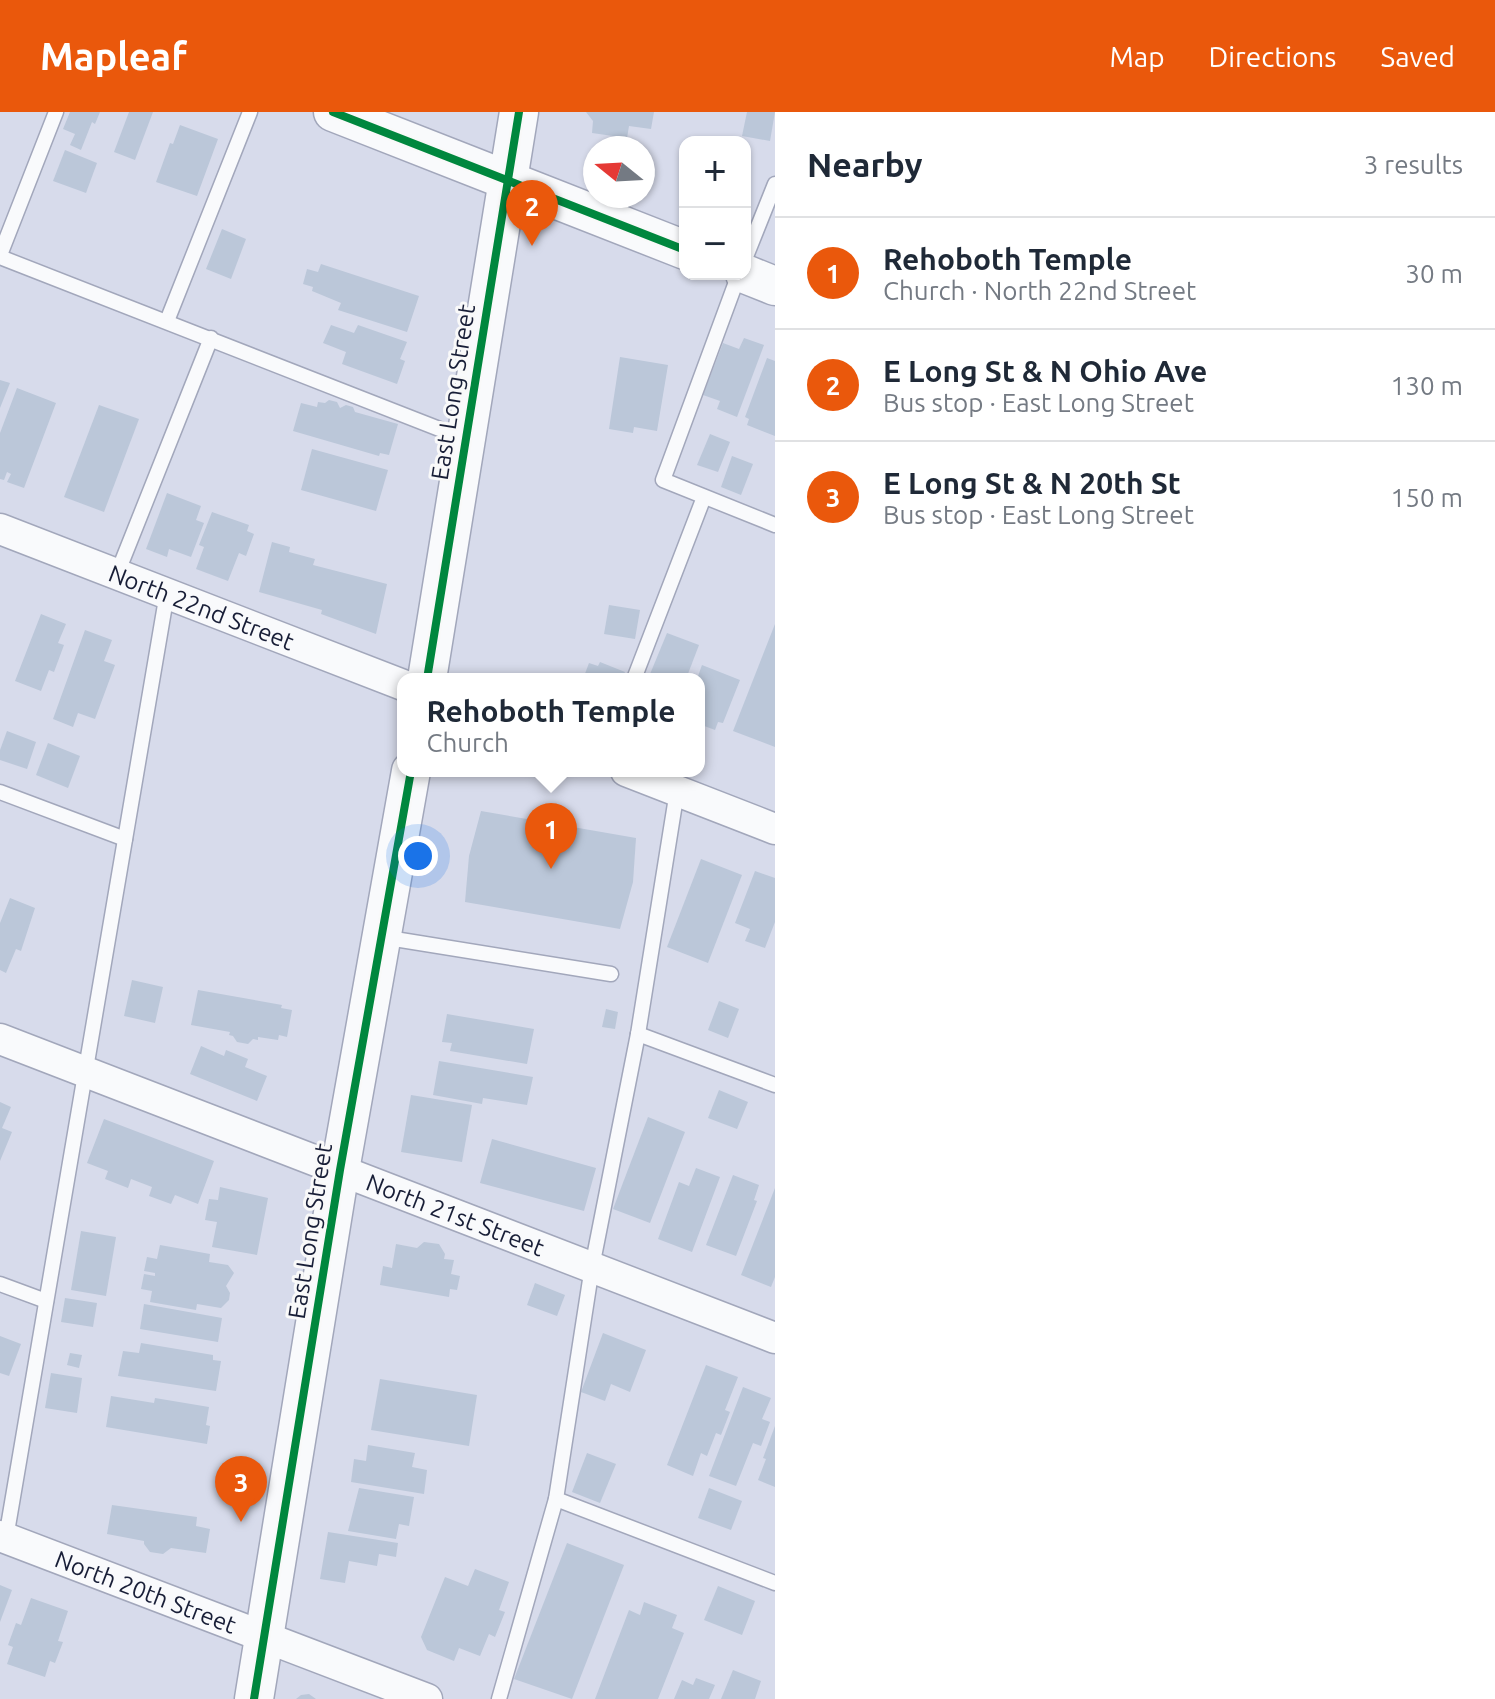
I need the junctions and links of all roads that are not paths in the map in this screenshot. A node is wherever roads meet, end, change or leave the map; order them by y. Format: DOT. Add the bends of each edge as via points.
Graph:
graph roads {
  1 [pos="56,112"];
  2 [pos="250,112"];
  3 [pos="333,112"];
  4 [pos="519,112"];
  5 [pos="507,180"];
  6 [pos="775,184"];
  7 [pos="751,244"];
  8 [pos="679,248"];
  9 [pos="0,256"];
  10 [pos="751,276"];
  11 [pos="737,280"];
  12 [pos="775,286"];
  13 [pos="167,321"];
  14 [pos="211,338"];
  15 [pos="466,440"];
  16 [pos="704,497"];
  17 [pos="775,525"];
  18 [pos="0,529"];
  19 [pos="117,574"];
  20 [pos="167,593"];
  21 [pos="428,673"];
  22 [pos="636,673"];
  23 [pos="397,683"];
  24 [pos="410,777"];
  25 [pos="641,777"];
  26 [pos="677,791"];
  27 [pos="0,792"];
  28 [pos="775,829"];
  29 [pos="125,839"];
  30 [pos="382,937"];
  31 [pos="611,974"];
  32 [pos="638,1034"];
  33 [pos="0,1039"];
  34 [pos="85,1072"];
  35 [pos="775,1085"];
  36 [pos="340,1170"];
  37 [pos="592,1267"];
  38 [pos="0,1284"];
  39 [pos="46,1301"];
  40 [pos="775,1338"];
  41 [pos="556,1499"];
  42 [pos="3,1537"];
  43 [pos="775,1583"];
  44 [pos="265,1637"];
  45 [pos="254,1699"];
  46 [pos="427,1699"];
  47 [pos="499,1699"];
  1 -- 9 [label="lane"];
  2 -- 13 [label="lane"];
  3 -- 5 [label="street"];
  4 -- 5 [label="street, East Long Street"];
  5 -- 8 [label="street"];
  5 -- 15 [label="street, East Long Street"];
  6 -- 7 [label="lane"];
  9 -- 13 [label="lane"];
  10 -- 12 [label="street"];
  11 -- 16 [label="lane" via="663,480"];
  13 -- 14 [label="lane"];
  14 -- 15 [label="lane"];
  14 -- 19 [label="lane"];
  15 -- 21 [label="street, East Long Street"];
  16 -- 17 [label="lane"];
  16 -- 22 [label="lane"];
  18 -- 19 [label="street, North 22nd Street"];
  19 -- 20 [label="street, North 22nd Street"];
  20 -- 23 [label="street, North 22nd Street"];
  20 -- 29 [label="lane"];
  24 -- 30 [label="street, East Long Street"];
  25 -- 26 [label="street"];
  26 -- 28 [label="street"];
  26 -- 32 [label="lane"];
  27 -- 29 [label="lane"];
  29 -- 34 [label="lane"];
  30 -- 31 [label="lane"];
  30 -- 36 [label="street, East Long Street"];
  32 -- 35 [label="lane"];
  32 -- 37 [label="lane"];
  33 -- 34 [label="street, North 21st Street"];
  34 -- 36 [label="street, North 21st Street"];
  34 -- 39 [label="lane"];
  36 -- 37 [label="street, North 21st Street"];
  36 -- 44 [label="street, East Long Street"];
  37 -- 40 [label="street, North 21st Street"];
  37 -- 41 [label="lane"];
  38 -- 39 [label="lane"];
  39 -- 42 [label="lane"];
  41 -- 43 [label="lane"];
  41 -- 47 [label="lane"];
  42 -- 44 [label="street, North 20th Street"];
  44 -- 45 [label="street, East Long Street"];
  44 -- 46 [label="street, North 20th Street"];
}
